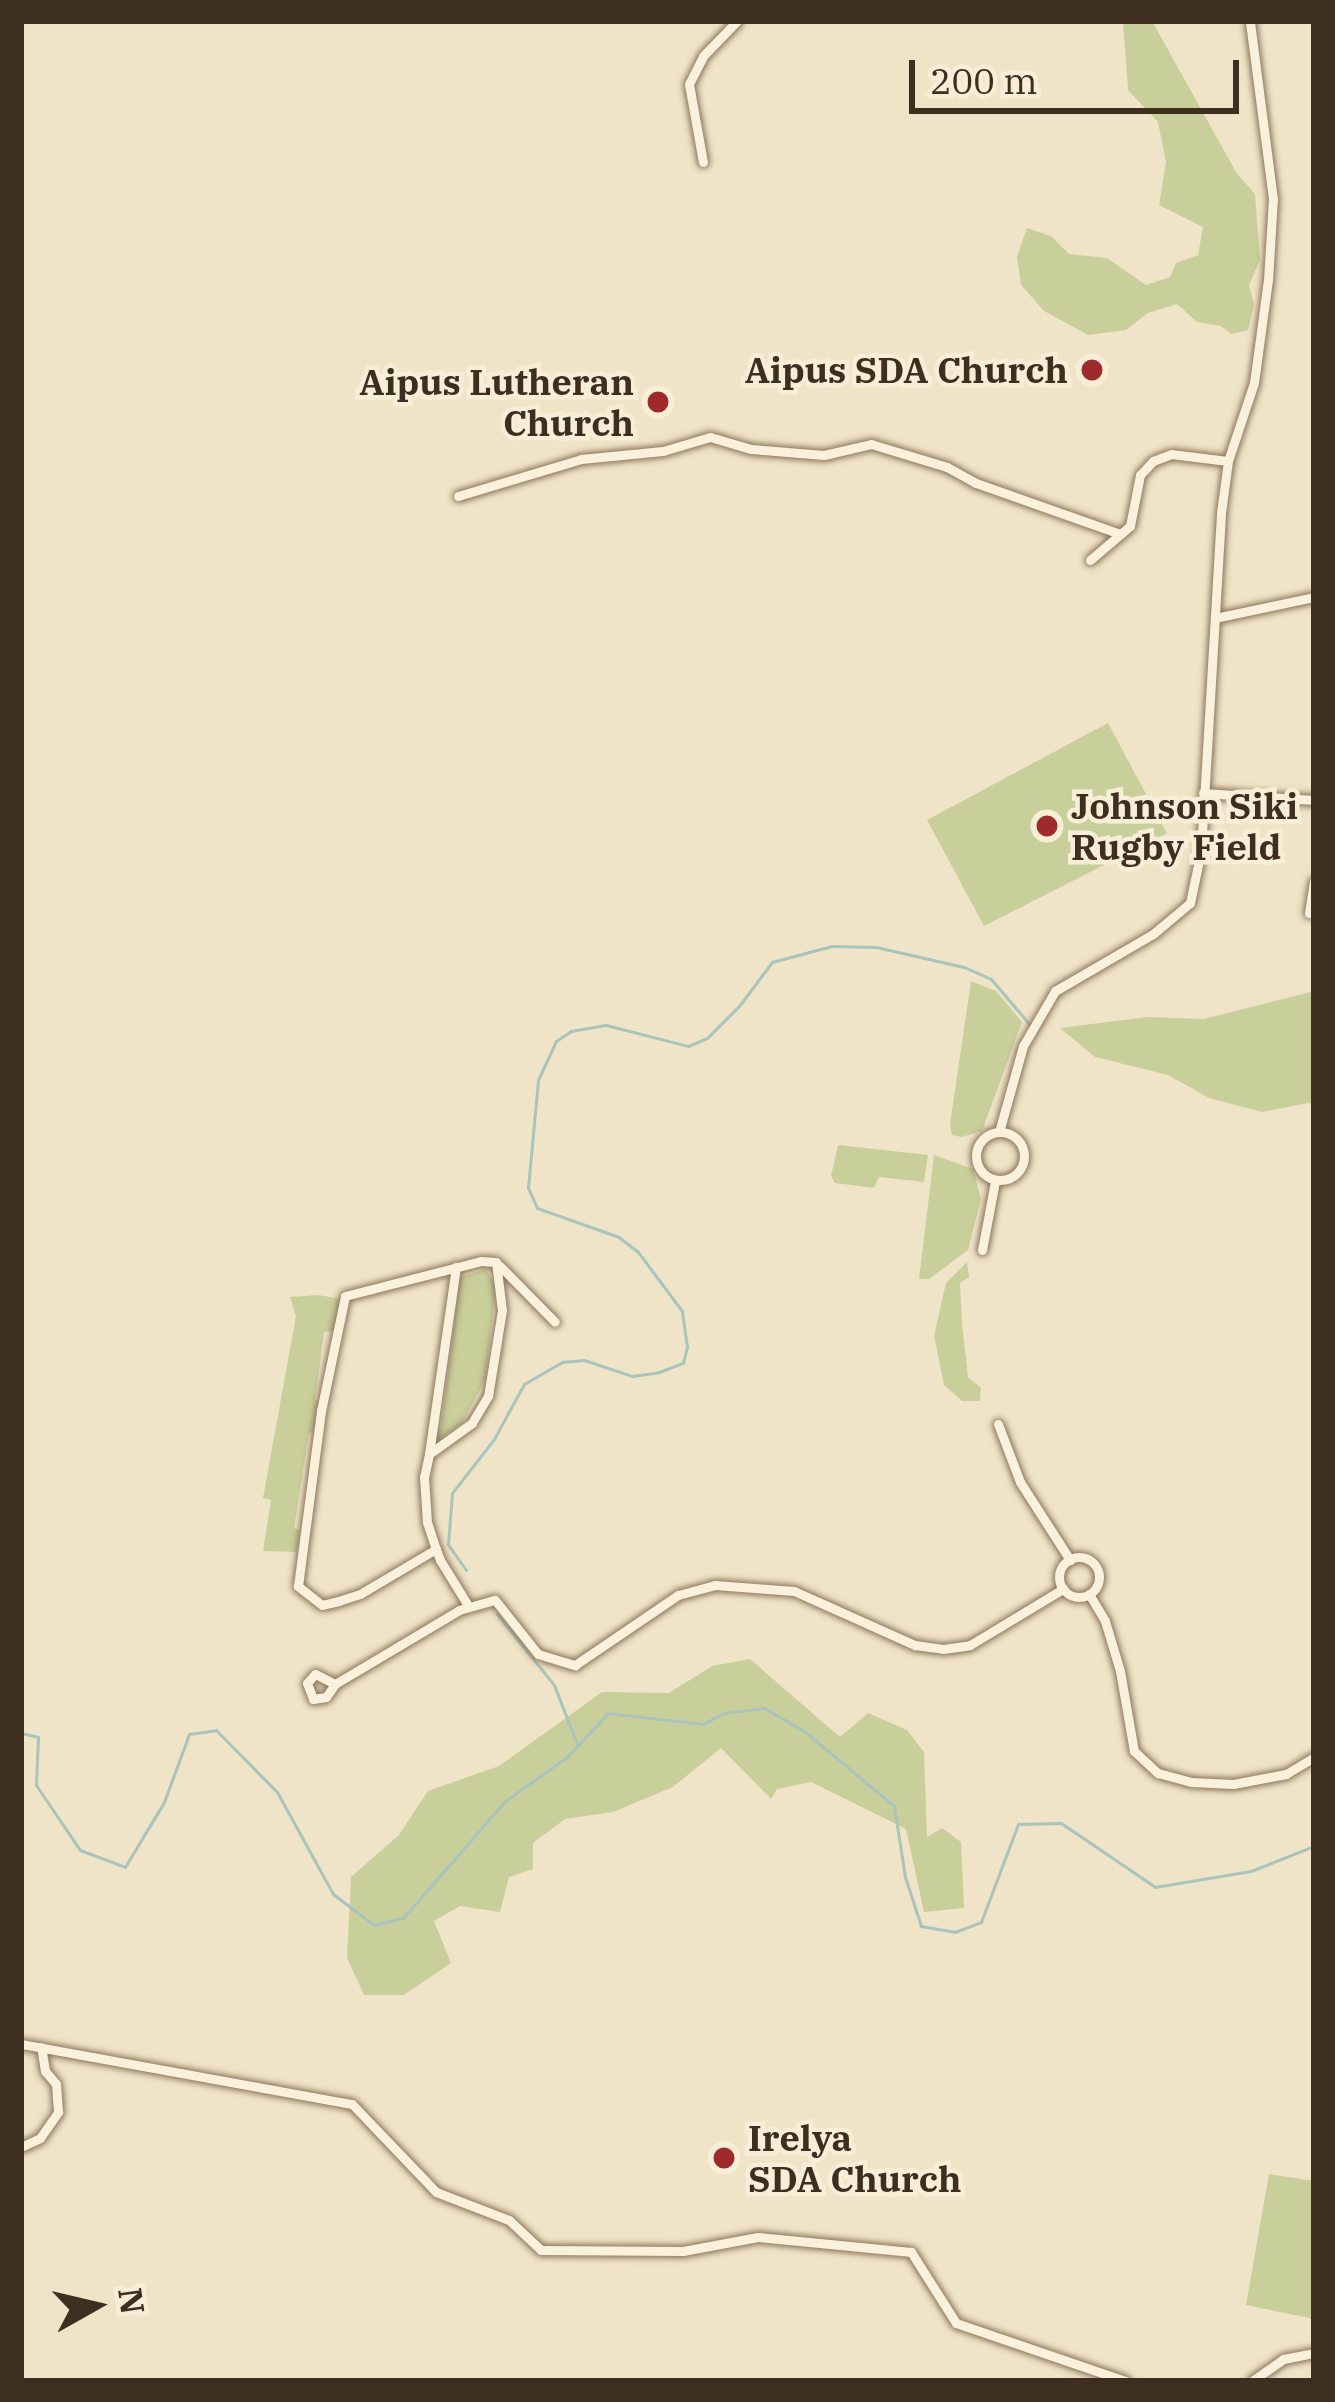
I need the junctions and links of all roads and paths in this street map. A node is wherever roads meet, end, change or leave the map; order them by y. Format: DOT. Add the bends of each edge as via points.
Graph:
graph roads {
  1 [pos="737,21"];
  2 [pos="1250,21"];
  3 [pos="703,162"];
  4 [pos="1228,461"];
  5 [pos="458,496"];
  6 [pos="1120,534"];
  7 [pos="1090,560"];
  8 [pos="1314,597"];
  9 [pos="1216,618"];
  10 [pos="1203,793"];
  11 [pos="1314,800"];
  12 [pos="1314,881"];
  13 [pos="1309,914"];
  14 [pos="999,1132"];
  15 [pos="995,1180"];
  16 [pos="982,1250"];
  17 [pos="496,1262"];
  18 [pos="456,1267"];
  19 [pos="555,1322"];
  20 [pos="998,1424"];
  21 [pos="429,1454"];
  22 [pos="436,1549"];
  23 [pos="1070,1560"];
  24 [pos="1063,1588"];
  25 [pos="1089,1594"];
  26 [pos="469,1607"];
  27 [pos="335,1684"];
  28 [pos="1314,1757"];
  29 [pos="21,2044"];
  30 [pos="41,2047"];
  31 [pos="21,2147"];
  32 [pos="1314,2353"];
  33 [pos="1125,2381"];
  34 [pos="1252,2381"];
  1 -- 3 [label="street" via="689,83"];
  2 -- 4 [label="street" via="1273,200 1254,383"];
  4 -- 6 [label="street" via="1172,454 1153,461 1140,475 1130,526"];
  4 -- 9 [label="street"];
  5 -- 6 [label="street" via="581,458 663,451 710,437 824,455 871,444"];
  6 -- 7 [label="street"];
  8 -- 9 [label="street"];
  9 -- 10 [label="street"];
  10 -- 11 [label="street"];
  10 -- 14 [label="street" via="1190,903 1055,991 1023,1046"];
  12 -- 13 [label="street"];
  14 -- 15 [label="street" via="976,1150 977,1166"];
  14 -- 15 [label="street" via="1015,1137 1024,1159 1017,1174"];
  15 -- 16 [label="street"];
  17 -- 18 [label="street"];
  17 -- 19 [label="street"];
  17 -- 21 [label="street" via="502,1310 488,1396 472,1423"];
  18 -- 21 [label="street"];
  18 -- 22 [label="street" via="344,1297 298,1586 322,1605 339,1601"];
  20 -- 23 [label="street" via="1020,1482"];
  21 -- 22 [label="street" via="424,1478"];
  22 -- 26 [label="street"];
  23 -- 24 [label="street" via="1060,1573"];
  23 -- 25 [label="street" via="1095,1565 1099,1578"];
  24 -- 25 [label="street"];
  24 -- 26 [label="street" via="970,1645 944,1649 915,1645 794,1591 715,1585 678,1595 575,1665 538,1654 495,1600"];
  25 -- 28 [label="street" via="1120,1672 1134,1751 1158,1773 1233,1784 1286,1774"];
  26 -- 27 [label="street"];
  29 -- 30 [label="street"];
  30 -- 31 [label="street" via="58,2112 40,2138"];
  30 -- 33 [label="street" via="352,2104 436,2192 509,2220 541,2249 683,2251 758,2237 911,2252 956,2323"];
  32 -- 34 [label="street" via="1283,2359"];
}
